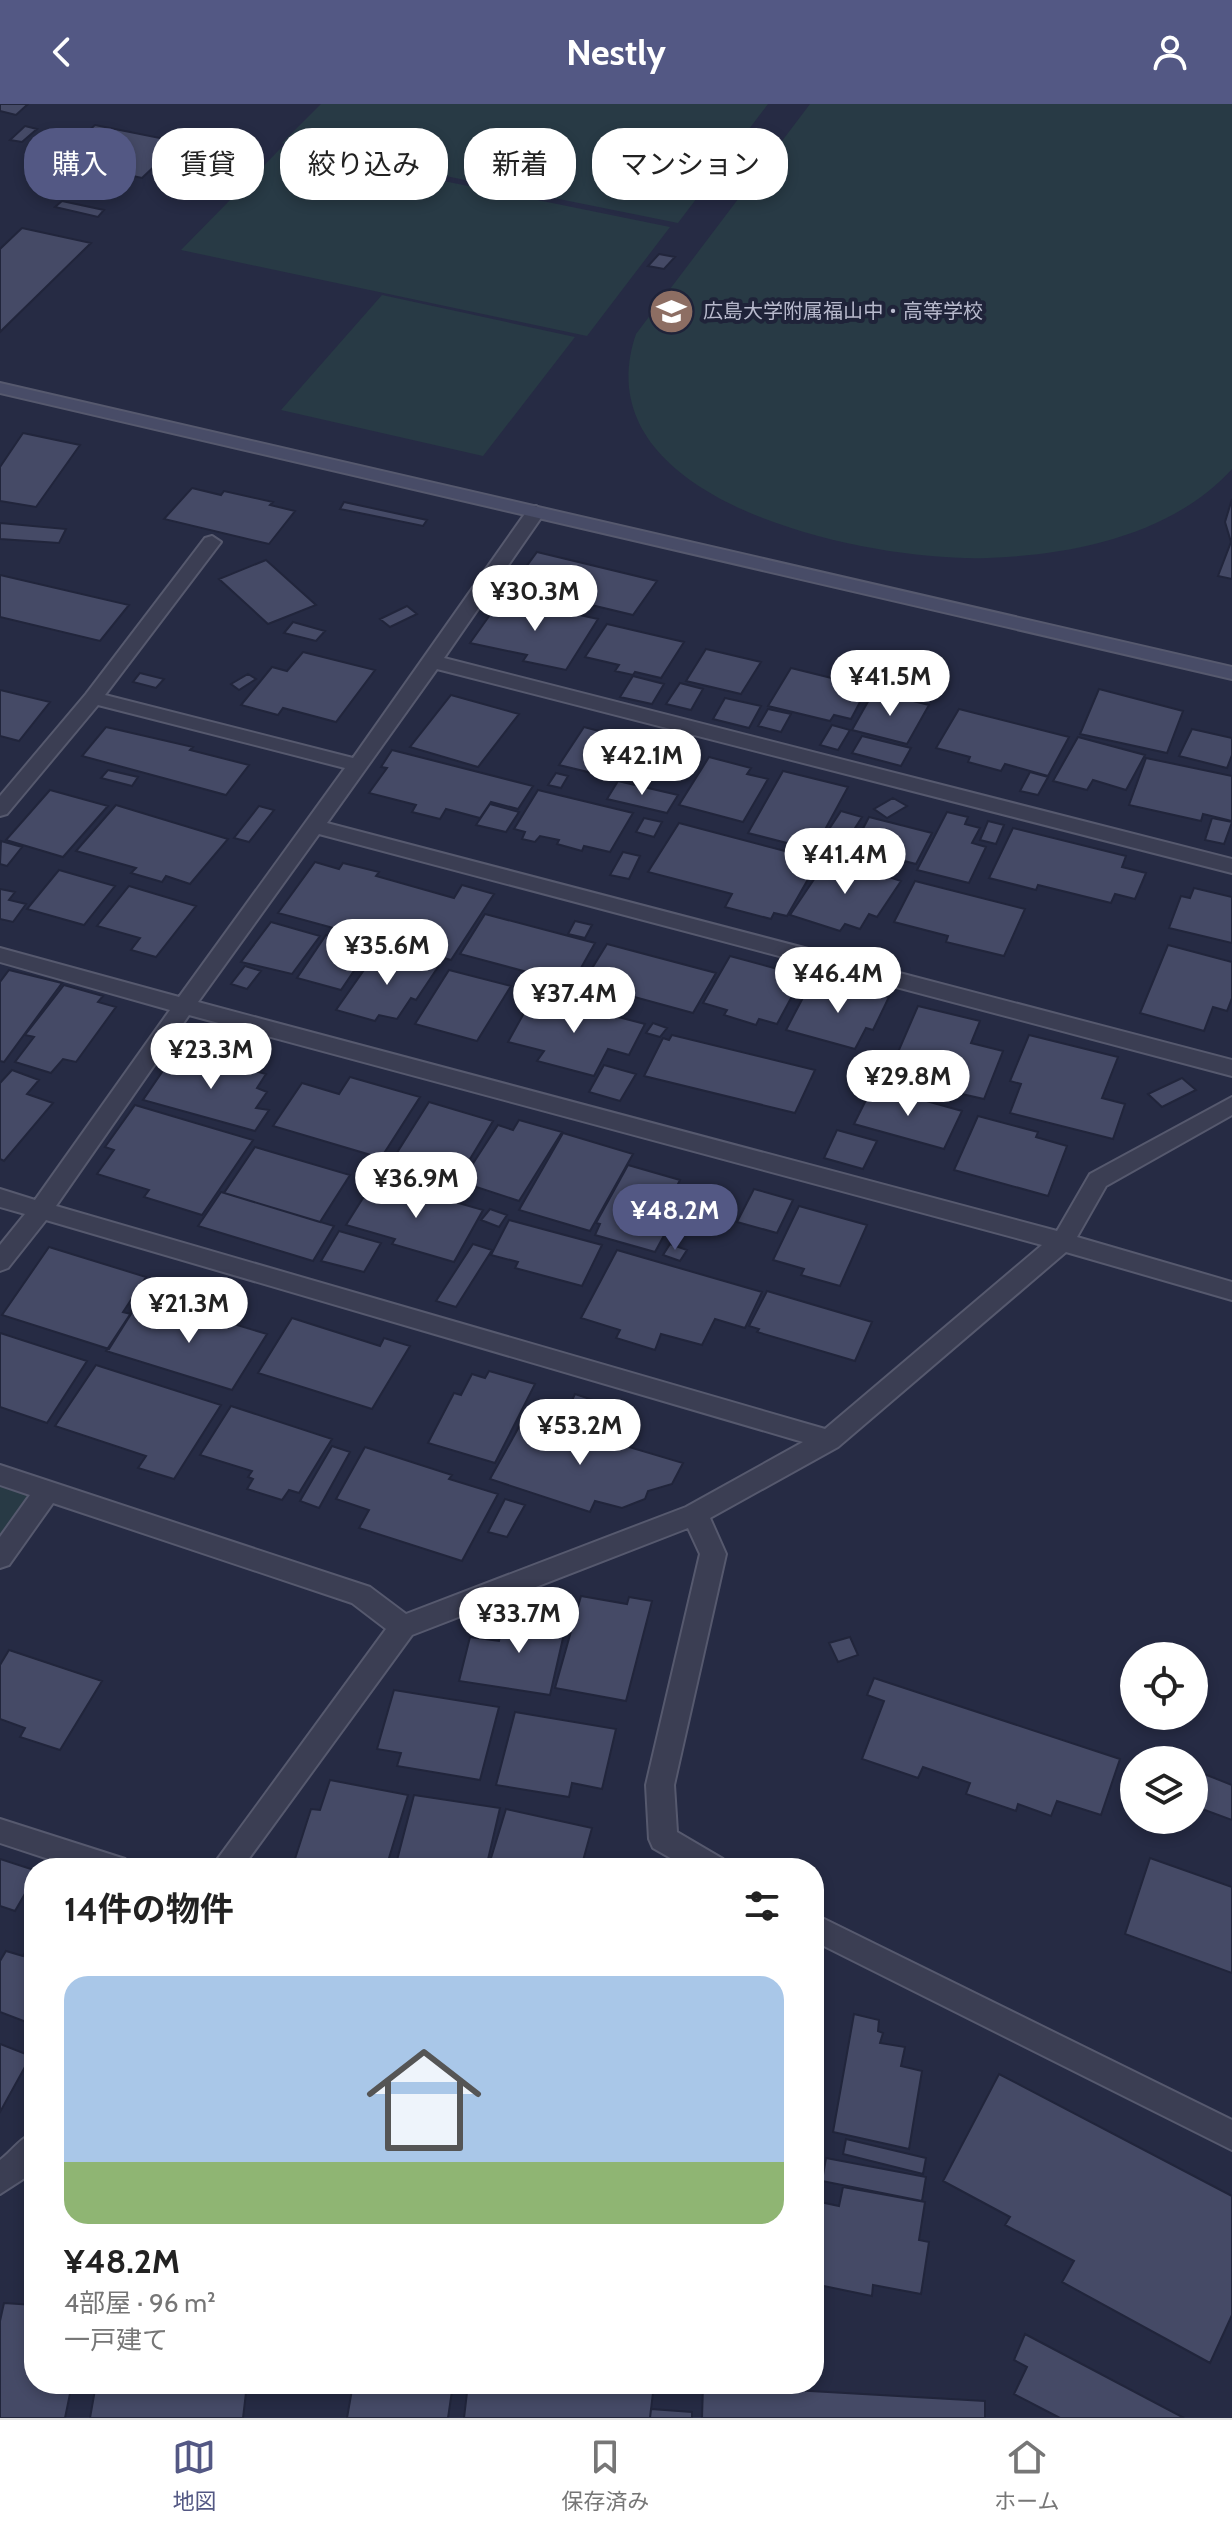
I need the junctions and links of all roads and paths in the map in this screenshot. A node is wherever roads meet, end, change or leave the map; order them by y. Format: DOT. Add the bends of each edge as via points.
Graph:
graph roads {
  1 [pos="0,388"];
  2 [pos="536,512"];
  3 [pos="212,542"];
  4 [pos="435,662"];
  5 [pos="1232,673"];
  6 [pos="93,698"];
  7 [pos="357,765"];
  8 [pos="0,809"];
  9 [pos="315,826"];
  10 [pos="1232,866"];
  11 [pos="0,955"];
  12 [pos="183,1007"];
  13 [pos="1232,1068"];
  14 [pos="1232,1105"];
  15 [pos="0,1198"];
  16 [pos="42,1211"];
  17 [pos="1063,1241"];
  18 [pos="0,1262"];
  19 [pos="1232,1291"];
  20 [pos="829,1440"];
  21 [pos="0,1475"];
  22 [pos="47,1491"];
  23 [pos="695,1514"];
  24 [pos="0,1557"];
  25 [pos="403,1627"];
  26 [pos="0,1831"];
  27 [pos="84,1858"];
  28 [pos="232,1858"];
  29 [pos="696,1858"];
  30 [pos="824,1932"];
  31 [pos="1232,2136"];
  32 [pos="24,2161"];
  33 [pos="0,2179"];
  1 -- 2 [label="street"];
  2 -- 4 [label="street"];
  2 -- 5 [label="street"];
  3 -- 6 [label="street"];
  4 -- 7 [label="street"];
  4 -- 10 [label="street"];
  6 -- 7 [label="street"];
  6 -- 8 [label="street"];
  7 -- 9 [label="street"];
  9 -- 12 [label="street"];
  9 -- 13 [label="street"];
  11 -- 12 [label="street"];
  12 -- 16 [label="street"];
  12 -- 17 [label="street"];
  14 -- 17 [label="street" via="1098,1180"];
  15 -- 16 [label="street"];
  16 -- 18 [label="street"];
  16 -- 20 [label="street"];
  17 -- 19 [label="street"];
  17 -- 20 [label="street"];
  20 -- 23 [label="street"];
  21 -- 22 [label="street"];
  22 -- 24 [label="street"];
  22 -- 25 [label="street" via="361,1595"];
  23 -- 25 [label="street"];
  23 -- 29 [label="street" via="713,1554 660,1785 663,1839"];
  25 -- 28 [label="street"];
  26 -- 27 [label="street"];
  30 -- 31 [label="street"];
  32 -- 33 [label="street"];
}
